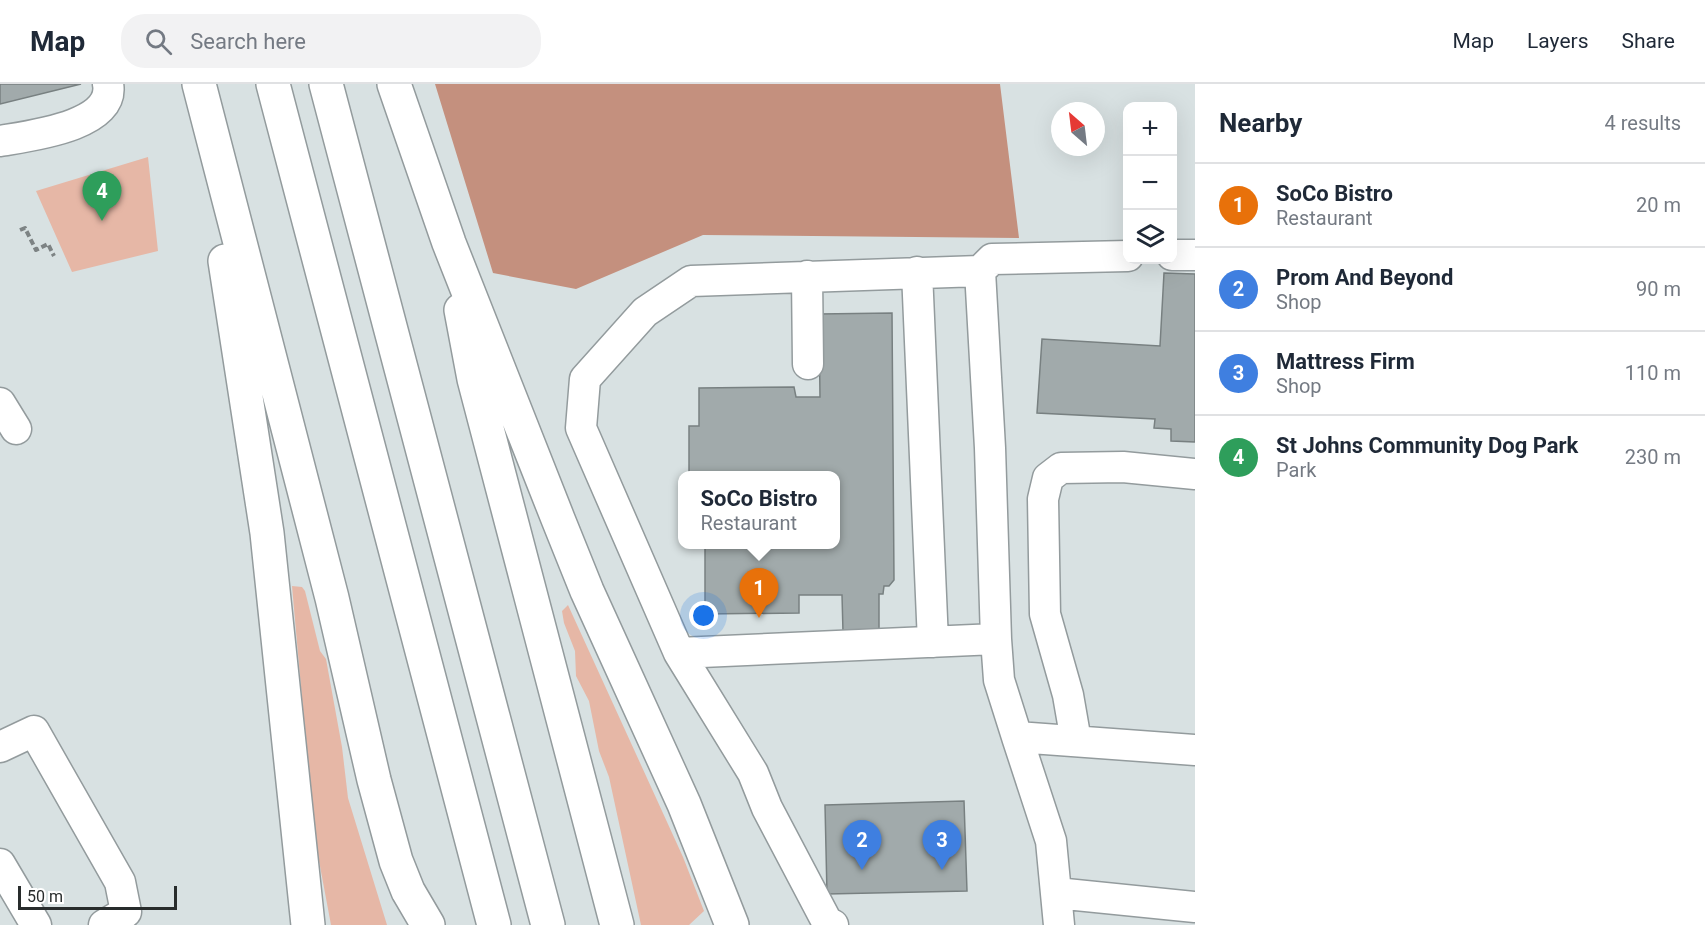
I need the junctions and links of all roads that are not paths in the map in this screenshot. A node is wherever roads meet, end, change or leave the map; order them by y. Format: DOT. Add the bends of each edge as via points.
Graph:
graph roads {
  1 [pos="108,84"];
  2 [pos="198,84"];
  3 [pos="273,84"];
  4 [pos="326,84"];
  5 [pos="394,84"];
  6 [pos="0,141"];
  7 [pos="449,243"];
  8 [pos="1177,255"];
  9 [pos="1195,255"];
  10 [pos="1123,256"];
  11 [pos="980,271"];
  12 [pos="917,272"];
  13 [pos="807,276"];
  14 [pos="808,364"];
  15 [pos="0,403"];
  16 [pos="16,429"];
  17 [pos="1195,474"];
  18 [pos="996,639"];
  19 [pos="933,642"];
  20 [pos="680,653"];
  21 [pos="1017,737"];
  22 [pos="1076,741"];
  23 [pos="0,747"];
  24 [pos="1195,750"];
  25 [pos="0,864"];
  26 [pos="408,891"];
  27 [pos="1056,893"];
  28 [pos="1195,907"];
  29 [pos="1115,912"];
  30 [pos="616,923"];
  31 [pos="36,925"];
  32 [pos="104,925"];
  33 [pos="308,925"];
  34 [pos="407,925"];
  35 [pos="428,925"];
  36 [pos="494,925"];
  37 [pos="548,925"];
  38 [pos="732,925"];
  39 [pos="833,925"];
  40 [pos="1059,925"];
  1 -- 6 [label="lane" via="106,104 93,115 54,132"];
  2 -- 26 [label="highway" via="332,598 374,780"];
  2 -- 33 [label="highway" via="267,533"];
  3 -- 36 [label="highway"];
  4 -- 37 [label="highway"];
  5 -- 7 [label="highway"];
  7 -- 30 [label="highway" via="474,379"];
  7 -- 38 [label="highway" via="587,591 684,804"];
  8 -- 9 [label="lane"];
  10 -- 11 [label="lane" via="992,259"];
  11 -- 12 [label="lane"];
  11 -- 18 [label="lane"];
  12 -- 13 [label="lane"];
  12 -- 19 [label="lane"];
  13 -- 14 [label="lane"];
  13 -- 20 [label="lane" via="691,281 645,312 585,379 581,428"];
  15 -- 16 [label="lane"];
  17 -- 22 [label="lane" via="1123,467 1061,468 1048,478 1043,499 1045,614 1068,695"];
  18 -- 19 [label="lane"];
  18 -- 21 [label="lane" via="999,680"];
  19 -- 20 [label="lane"];
  20 -- 39 [label="lane" via="753,773 767,808 827,922"];
  21 -- 22 [label="lane"];
  21 -- 27 [label="lane" via="1051,841"];
  22 -- 24 [label="lane"];
  23 -- 32 [label="lane" via="34,732 120,882 126,912"];
  25 -- 31 [label="lane"];
  26 -- 34 [label="highway"];
  26 -- 35 [label="highway"];
  27 -- 29 [label="lane"];
  27 -- 40 [label="lane"];
  28 -- 29 [label="lane"];
}
